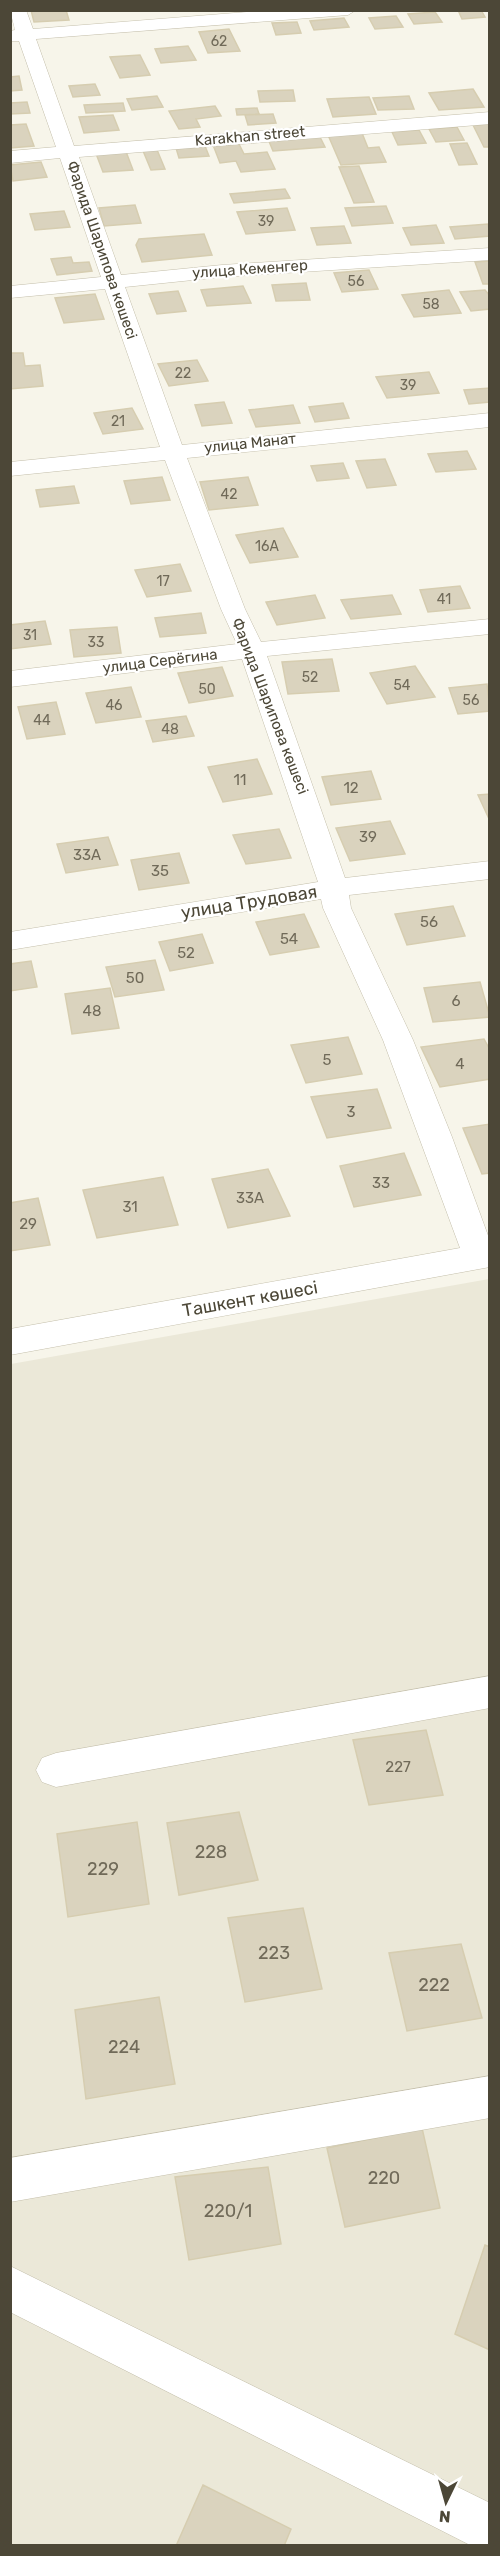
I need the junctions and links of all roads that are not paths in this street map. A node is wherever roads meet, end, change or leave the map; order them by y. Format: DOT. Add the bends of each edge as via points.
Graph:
graph roads {
  1 [pos="17,10"];
  2 [pos="348,10"];
  3 [pos="17,36"];
  4 [pos="489,118"];
  5 [pos="67,151"];
  6 [pos="10,157"];
  7 [pos="489,254"];
  8 [pos="112,281"];
  9 [pos="10,291"];
  10 [pos="489,420"];
  11 [pos="173,451"];
  12 [pos="10,469"];
  13 [pos="489,626"];
  14 [pos="252,650"];
  15 [pos="10,679"];
  16 [pos="489,870"];
  17 [pos="334,888"];
  18 [pos="10,941"];
  19 [pos="484,1256"];
  20 [pos="10,1342"];
  21 [pos="489,1692"];
  22 [pos="56,1770"];
  23 [pos="489,2097"];
  24 [pos="10,2180"];
  25 [pos="12,2294"];
  26 [pos="489,2529"];
  1 -- 3 [label="street, Фарида Шарипова көшесі"];
  2 -- 3 [label="street"];
  3 -- 5 [label="street, Фарида Шарипова көшесі"];
  4 -- 5 [label="street, Karakhan street"];
  5 -- 6 [label="street, Karakhan street"];
  5 -- 8 [label="street, Фарида Шарипова көшесі"];
  7 -- 8 [label="street, улица Кеменгер"];
  8 -- 9 [label="street, улица Кеменгер"];
  8 -- 11 [label="street, Фарида Шарипова көшесі"];
  10 -- 11 [label="street, улица Манат"];
  11 -- 12 [label="street, улица Манат"];
  11 -- 14 [label="street, Фарида Шарипова көшесі"];
  13 -- 14 [label="street, улица Серёгина"];
  14 -- 15 [label="street, улица Серёгина"];
  14 -- 17 [label="street, Фарида Шарипова көшесі"];
  16 -- 17 [label="street, улица Трудовая"];
  17 -- 18 [label="street, улица Трудовая"];
  17 -- 19 [label="street, Фарида Шарипова көшесі" via="337,908 398,1040"];
  19 -- 20 [label="street, Ташкент көшесі"];
  21 -- 22 [label="street"];
  23 -- 24 [label="street"];
  25 -- 26 [label="street"];
}
